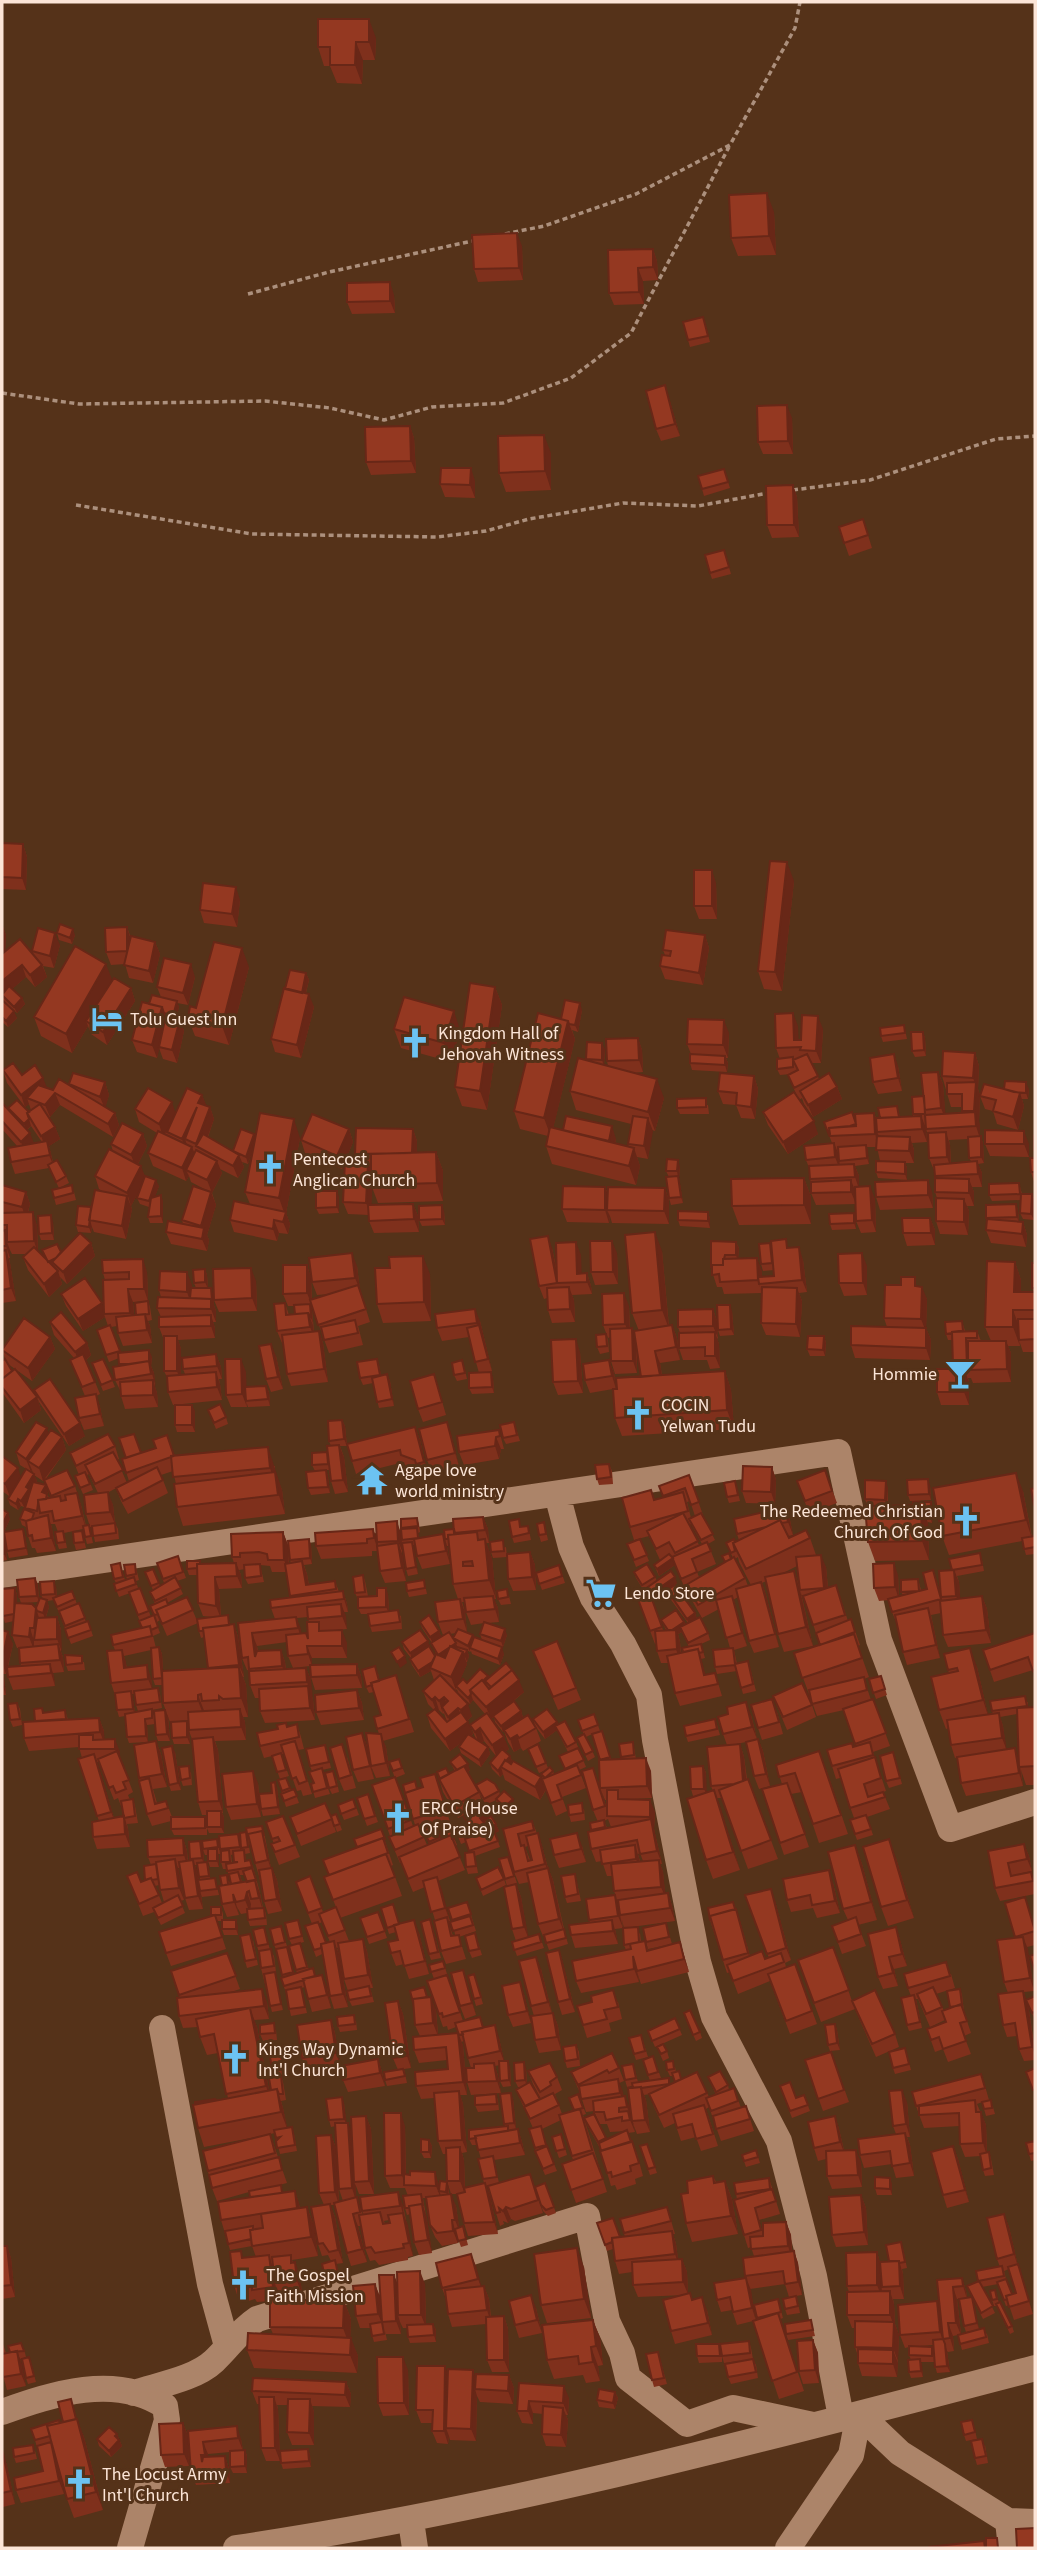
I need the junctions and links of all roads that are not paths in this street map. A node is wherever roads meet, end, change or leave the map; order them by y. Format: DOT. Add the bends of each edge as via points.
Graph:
graph roads {
  1 [pos="557,1493"];
  2 [pos="2,1575"];
  3 [pos="1035,1802"];
  4 [pos="162,2028"];
  5 [pos="227,2346"];
  6 [pos="1035,2368"];
  7 [pos="134,2393"];
  8 [pos="2,2412"];
  9 [pos="850,2416"];
  10 [pos="813,2425"];
  11 [pos="411,2521"];
  12 [pos="1008,2521"];
  13 [pos="1035,2522"];
  14 [pos="130,2548"];
  15 [pos="236,2548"];
  16 [pos="415,2548"];
  17 [pos="788,2548"];
  18 [pos="1011,2548"];
  1 -- 2 [label="street"];
  1 -- 3 [label="street" via="838,1452 879,1640 950,1829"];
  1 -- 9 [label="street" via="571,1547 593,1598 649,1695 698,1962 714,2017 779,2141"];
  4 -- 5 [label="street" via="210,2284"];
  5 -- 7 [label="street" via="213,2363 195,2373"];
  5 -- 10 [label="street" via="257,2319 587,2216 607,2321 628,2378 687,2424 733,2408"];
  6 -- 9 [label="street"];
  7 -- 8 [label="street" via="110,2387 79,2390"];
  7 -- 14 [label="street" via="165,2406 167,2420"];
  9 -- 10 [label="street"];
  9 -- 12 [label="street"];
  9 -- 17 [label="street" via="850,2455"];
  10 -- 11 [label="street"];
  11 -- 15 [label="street"];
  11 -- 16 [label="street"];
  12 -- 13 [label="street"];
  12 -- 18 [label="street"];
}
